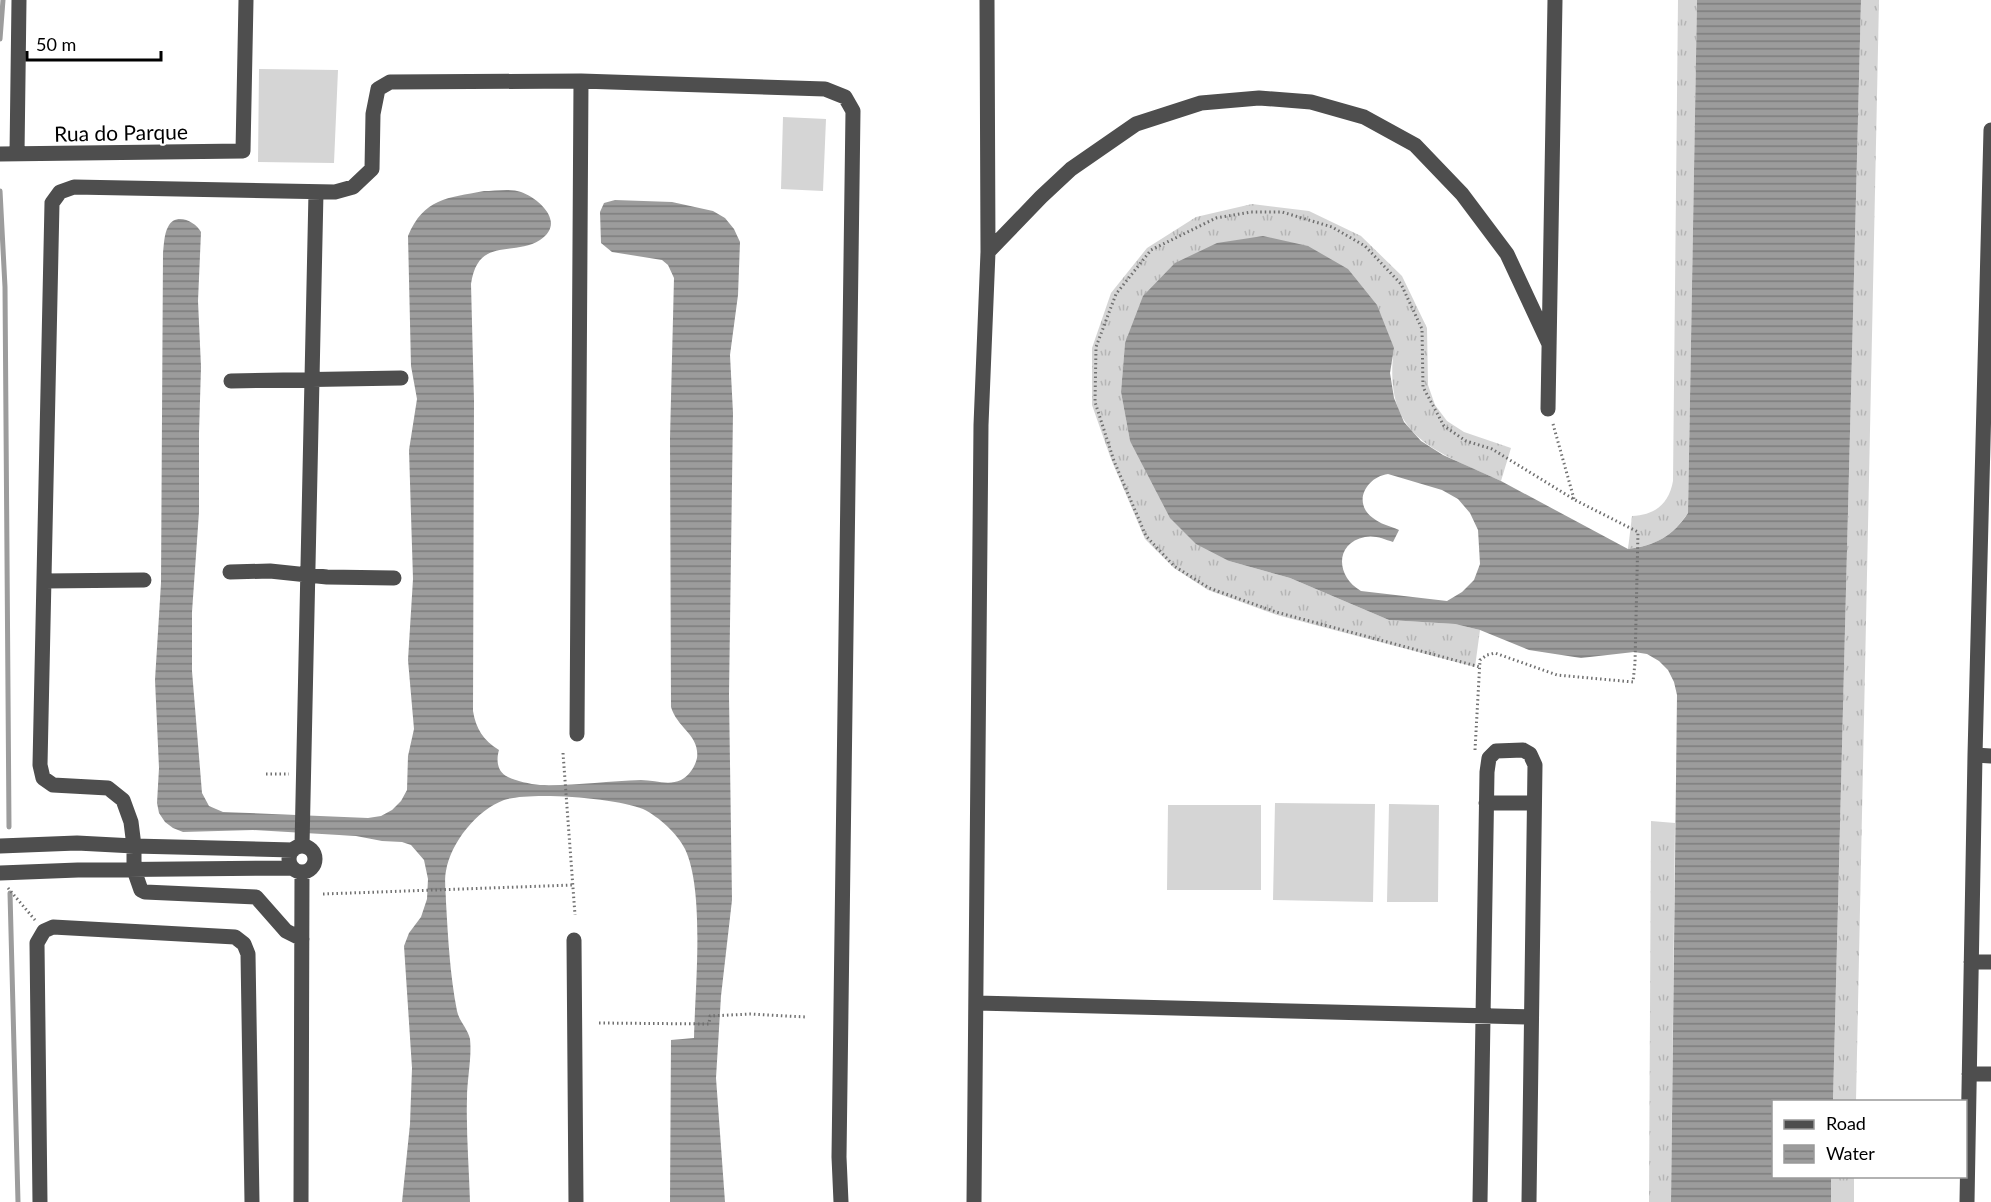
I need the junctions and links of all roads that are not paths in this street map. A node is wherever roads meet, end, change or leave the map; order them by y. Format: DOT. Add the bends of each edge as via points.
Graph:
graph roads {
  1 [pos="19,0"];
  2 [pos="246,0"];
  3 [pos="987,0"];
  4 [pos="1555,0"];
  5 [pos="581,81"];
  6 [pos="1991,130"];
  7 [pos="0,154"];
  8 [pos="17,154"];
  9 [pos="316,192"];
  10 [pos="988,252"];
  11 [pos="1549,344"];
  12 [pos="401,378"];
  13 [pos="231,381"];
  14 [pos="312,381"];
  15 [pos="1548,409"];
  16 [pos="230,572"];
  17 [pos="308,576"];
  18 [pos="394,578"];
  19 [pos="144,580"];
  20 [pos="44,581"];
  21 [pos="577,734"];
  22 [pos="1975,755"];
  23 [pos="1991,756"];
  24 [pos="1486,803"];
  25 [pos="1534,803"];
  26 [pos="299,845"];
  27 [pos="0,846"];
  28 [pos="134,846"];
  29 [pos="134,870"];
  30 [pos="297,870"];
  31 [pos="0,873"];
  32 [pos="302,939"];
  33 [pos="574,940"];
  34 [pos="1971,962"];
  35 [pos="1991,963"];
  36 [pos="976,1003"];
  37 [pos="1482,1014"];
  38 [pos="1531,1017"];
  39 [pos="1969,1074"];
  40 [pos="1991,1074"];
  41 [pos="40,1202"];
  42 [pos="252,1202"];
  43 [pos="301,1202"];
  44 [pos="576,1202"];
  45 [pos="841,1202"];
  46 [pos="974,1202"];
  47 [pos="1480,1202"];
  48 [pos="1529,1202"];
  49 [pos="1967,1202"];
  1 -- 8 [label="street"];
  2 -- 8 [label="street, Rua do Parque" via="243,151"];
  3 -- 10 [label="street"];
  4 -- 11 [label="street"];
  5 -- 9 [label="street" via="390,82 378,89 373,114 372,169 352,188"];
  5 -- 21 [label="street"];
  5 -- 45 [label="street" via="825,89 845,97 853,111"];
  6 -- 22 [label="street"];
  7 -- 8 [label="street, Rua do Parque"];
  9 -- 14 [label="street"];
  9 -- 20 [label="street" via="74,187 60,192 52,203"];
  10 -- 11 [label="street" via="1071,169 1136,124 1201,103 1259,98 1311,102 1364,117 1415,145 1462,194 1507,254"];
  10 -- 36 [label="street" via="981,425"];
  11 -- 15 [label="street"];
  12 -- 14 [label="street"];
  13 -- 14 [label="street"];
  14 -- 17 [label="street"];
  16 -- 17 [label="street" via="270,571"];
  17 -- 18 [label="street"];
  17 -- 26 [label="street"];
  19 -- 20 [label="street"];
  20 -- 28 [label="street" via="40,765 43,778 53,785 108,788 123,800"];
  22 -- 23 [label="street"];
  22 -- 34 [label="street"];
  24 -- 25 [label="street"];
  24 -- 25 [label="street" via="1489,758 1496,751 1523,750 1535,765"];
  24 -- 37 [label="street"];
  25 -- 38 [label="street"];
  26 -- 28 [label="street"];
  26 -- 30 [label="street" via="289,857"];
  26 -- 30 [label="street" via="310,849 315,857 310,869"];
  27 -- 28 [label="street"];
  27 -- 31 [label="street" via="9,861"];
  28 -- 29 [label="street"];
  29 -- 30 [label="street"];
  29 -- 31 [label="street"];
  29 -- 32 [label="street" via="138,886 145,892 256,897 286,931"];
  30 -- 32 [label="street"];
  32 -- 43 [label="street"];
  33 -- 44 [label="street"];
  34 -- 35 [label="street"];
  34 -- 39 [label="street"];
  36 -- 37 [label="street"];
  36 -- 46 [label="street"];
  37 -- 38 [label="street"];
  37 -- 47 [label="street"];
  38 -- 48 [label="street"];
  39 -- 40 [label="street"];
  39 -- 49 [label="street"];
  41 -- 42 [label="street" via="37,943 44,931 53,927 235,937 244,944 248,954"];
}
